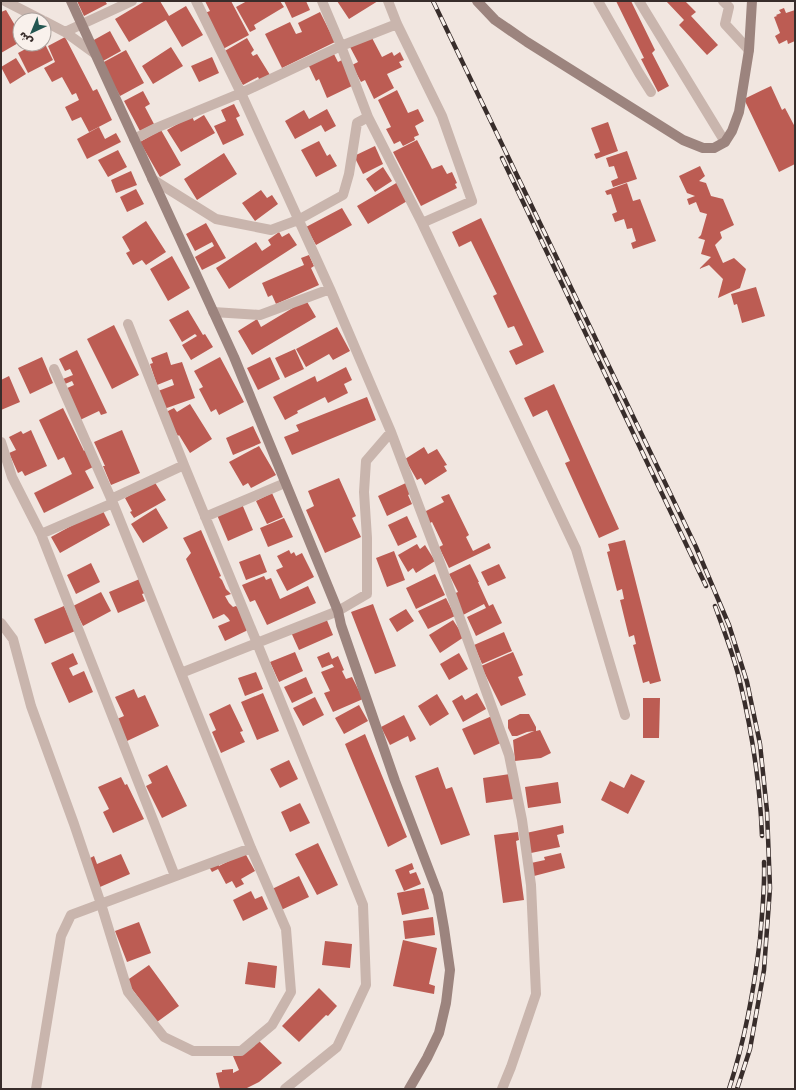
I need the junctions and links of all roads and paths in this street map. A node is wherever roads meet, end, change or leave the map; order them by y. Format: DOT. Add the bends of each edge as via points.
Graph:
graph roads {
  1 [pos="5,1"];
  2 [pos="71,1"];
  3 [pos="132,1"];
  4 [pos="196,1"];
  5 [pos="322,1"];
  6 [pos="388,1"];
  7 [pos="477,1"];
  8 [pos="598,1"];
  9 [pos="639,1"];
  10 [pos="723,1"];
  11 [pos="752,1"];
  12 [pos="27,12"];
  13 [pos="397,24"];
  14 [pos="52,25"];
  15 [pos="81,25"];
  16 [pos="65,32"];
  17 [pos="341,46"];
  18 [pos="749,50"];
  19 [pos="94,53"];
  20 [pos="651,92"];
  21 [pos="241,93"];
  22 [pos="368,117"];
  23 [pos="134,139"];
  24 [pos="725,142"];
  25 [pos="152,180"];
  26 [pos="298,220"];
  27 [pos="422,223"];
  28 [pos="330,289"];
  29 [pos="213,312"];
  30 [pos="128,324"];
  31 [pos="54,369"];
  32 [pos="391,432"];
  33 [pos="1,442"];
  34 [pos="184,465"];
  35 [pos="285,483"];
  36 [pos="112,501"];
  37 [pos="205,517"];
  38 [pos="41,534"];
  39 [pos="338,611"];
  40 [pos="1,623"];
  41 [pos="257,643"];
  42 [pos="181,674"];
  43 [pos="625,715"];
  44 [pos="251,848"];
  45 [pos="175,876"];
  46 [pos="102,904"];
  47 [pos="36,1089"];
  48 [pos="285,1089"];
  49 [pos="409,1089"];
  50 [pos="502,1089"];
  1 -- 12 [label="street"];
  2 -- 15 [label="street"];
  3 -- 15 [label="street"];
  4 -- 21 [label="street"];
  5 -- 17 [label="street"];
  6 -- 13 [label="street"];
  7 -- 24 [label="street" via="495,20 527,42 683,140 703,148 714,148"];
  8 -- 20 [label="street"];
  9 -- 24 [label="street"];
  10 -- 18 [label="street" via="729,7 725,24"];
  11 -- 18 [label="street"];
  13 -- 17 [label="street"];
  13 -- 27 [label="street" via="442,116 472,201"];
  14 -- 16 [label="street"];
  15 -- 16 [label="street"];
  15 -- 19 [label="street"];
  16 -- 19 [label="street"];
  17 -- 21 [label="street"];
  17 -- 22 [label="street"];
  18 -- 24 [label="street" via="739,112"];
  19 -- 23 [label="street"];
  21 -- 23 [label="street"];
  21 -- 26 [label="street"];
  22 -- 26 [label="street" via="357,123 343,195"];
  22 -- 27 [label="street"];
  23 -- 25 [label="street"];
  25 -- 26 [label="street" via="216,219 271,230"];
  25 -- 29 [label="street"];
  26 -- 28 [label="street"];
  27 -- 43 [label="street" via="576,549"];
  28 -- 29 [label="street" via="260,315"];
  28 -- 32 [label="street"];
  29 -- 35 [label="street"];
  30 -- 34 [label="street"];
  31 -- 36 [label="street"];
  32 -- 39 [label="street" via="366,461 364,492 368,538 367,594"];
  32 -- 50 [label="street" via="508,755 522,820 531,885 536,994"];
  33 -- 38 [label="street" via="12,477"];
  34 -- 36 [label="street"];
  34 -- 37 [label="street"];
  35 -- 37 [label="street"];
  35 -- 39 [label="street"];
  36 -- 38 [label="street"];
  36 -- 42 [label="street"];
  37 -- 41 [label="street"];
  38 -- 45 [label="street"];
  39 -- 41 [label="street"];
  39 -- 49 [label="street" via="395,781 438,894 444,928 450,970 446,1003 439,1033"];
  40 -- 46 [label="street" via="13,639 30,706"];
  41 -- 42 [label="street"];
  41 -- 48 [label="street" via="363,905 366,985 337,1047"];
  42 -- 44 [label="street"];
  44 -- 45 [label="street"];
  44 -- 46 [label="street" via="286,929 291,992 272,1025 241,1051 193,1051 164,1037 128,992"];
  45 -- 46 [label="street"];
  46 -- 47 [label="street" via="71,915 61,936"];
}
